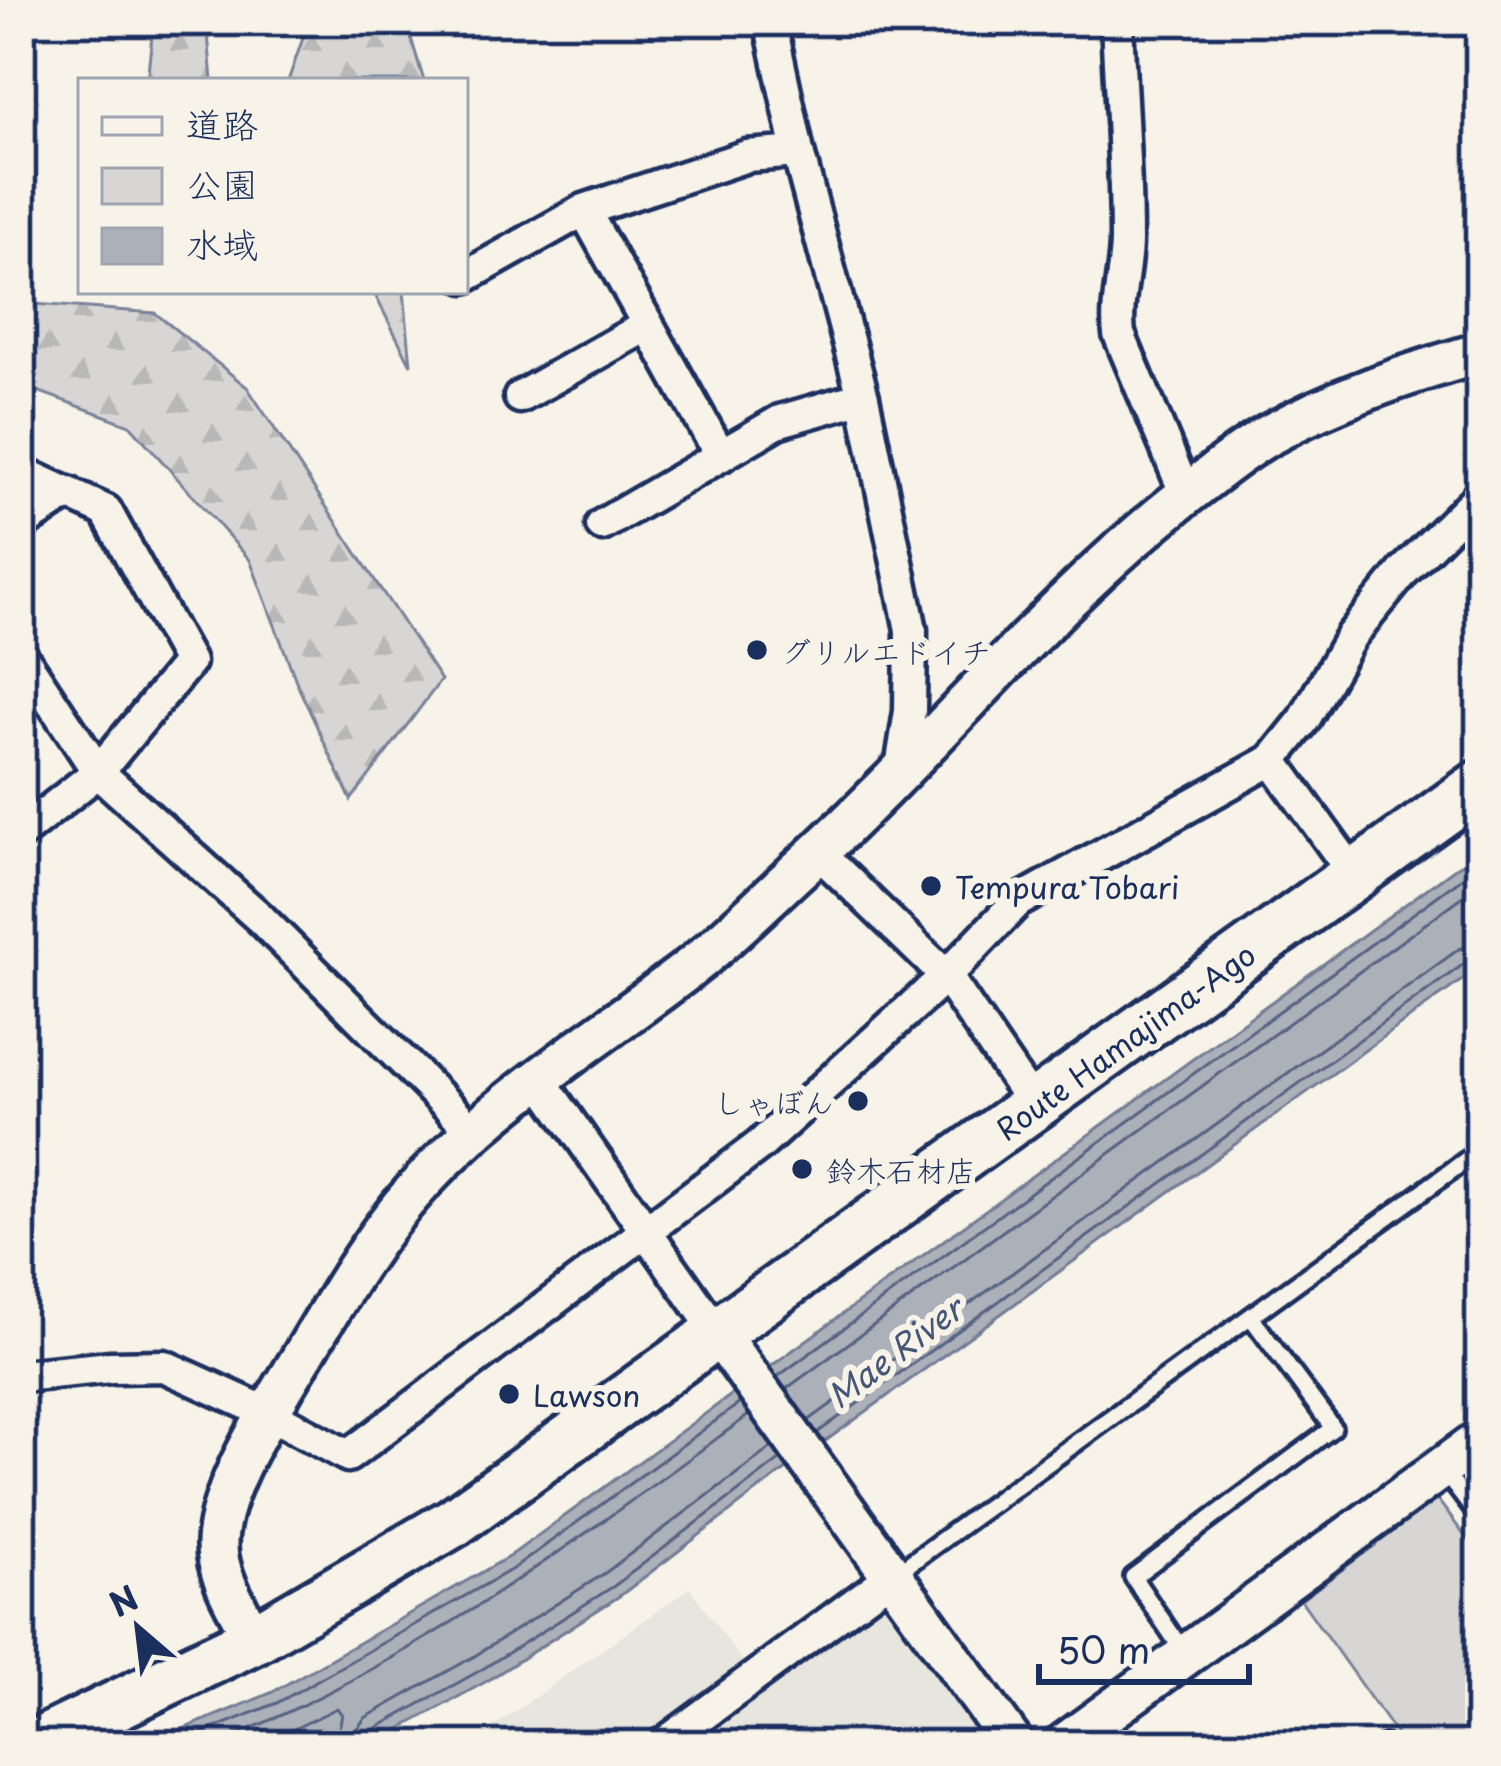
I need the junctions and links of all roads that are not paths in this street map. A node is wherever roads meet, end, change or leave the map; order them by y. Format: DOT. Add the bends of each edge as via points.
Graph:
graph roads {
  1 [pos="770,21"];
  2 [pos="1117,21"];
  3 [pos="798,152"];
  4 [pos="584,210"];
  5 [pos="468,275"];
  6 [pos="646,326"];
  7 [pos="1480,353"];
  8 [pos="520,397"];
  9 [pos="863,397"];
  10 [pos="721,456"];
  11 [pos="21,472"];
  12 [pos="69,493"];
  13 [pos="1186,495"];
  14 [pos="1480,495"];
  15 [pos="21,524"];
  16 [pos="602,525"];
  17 [pos="21,655"];
  18 [pos="1272,760"];
  19 [pos="98,772"];
  20 [pos="900,774"];
  21 [pos="1480,785"];
  22 [pos="21,833"];
  23 [pos="818,853"];
  24 [pos="1355,876"];
  25 [pos="946,976"];
  26 [pos="538,1077"];
  27 [pos="1035,1107"];
  28 [pos="475,1133"];
  29 [pos="1480,1150"];
  30 [pos="645,1233"];
  31 [pos="1251,1317"];
  32 [pos="728,1347"];
  33 [pos="21,1376"];
  34 [pos="268,1413"];
  35 [pos="1480,1440"];
  36 [pos="1442,1468"];
  37 [pos="1480,1519"];
  38 [pos="892,1575"];
  39 [pos="254,1639"];
  40 [pos="1186,1654"];
  41 [pos="34,1745"];
  42 [pos="662,1745"];
  43 [pos="1014,1745"];
  44 [pos="1063,1745"];
  1 -- 3 [label="street"];
  2 -- 13 [label="street" via="1126,141 1119,334"];
  3 -- 4 [label="street" via="747,156"];
  3 -- 9 [label="street"];
  4 -- 5 [label="street"];
  4 -- 6 [label="street"];
  6 -- 8 [label="street"];
  6 -- 10 [label="street"];
  7 -- 13 [label="street" via="1327,405"];
  9 -- 10 [label="street" via="780,421"];
  9 -- 20 [label="street" via="911,630"];
  10 -- 16 [label="street"];
  11 -- 12 [label="street"];
  12 -- 15 [label="street"];
  12 -- 19 [label="street" via="106,511 189,662"];
  13 -- 20 [label="street" via="1084,583"];
  14 -- 18 [label="street" via="1351,636"];
  17 -- 19 [label="street"];
  18 -- 24 [label="street"];
  18 -- 25 [label="street" via="1017,902"];
  19 -- 22 [label="street"];
  19 -- 28 [label="street" via="260,918"];
  20 -- 23 [label="street"];
  21 -- 24 [label="main road, Route Hamajima-Ago"];
  23 -- 25 [label="street"];
  23 -- 26 [label="street" via="682,974"];
  24 -- 27 [label="main road, Route Hamajima-Ago"];
  25 -- 27 [label="street"];
  25 -- 30 [label="street" via="760,1145"];
  26 -- 28 [label="street"];
  26 -- 30 [label="street"];
  27 -- 32 [label="main road, Route Hamajima-Ago"];
  28 -- 34 [label="street" via="413,1192"];
  29 -- 31 [label="lane"];
  30 -- 32 [label="street"];
  30 -- 34 [label="street" via="348,1456"];
  31 -- 38 [label="lane"];
  31 -- 40 [label="lane" via="1333,1428 1133,1577"];
  32 -- 38 [label="street"];
  32 -- 39 [label="main road, Route Hamajima-Ago"];
  33 -- 34 [label="street" via="164,1366"];
  34 -- 39 [label="street" via="222,1508 217,1547"];
  35 -- 36 [label="street"];
  36 -- 37 [label="lane"];
  36 -- 40 [label="street"];
  38 -- 42 [label="street"];
  38 -- 43 [label="street"];
  39 -- 41 [label="main road, Route Hamajima-Ago"];
  40 -- 44 [label="street"];
}
